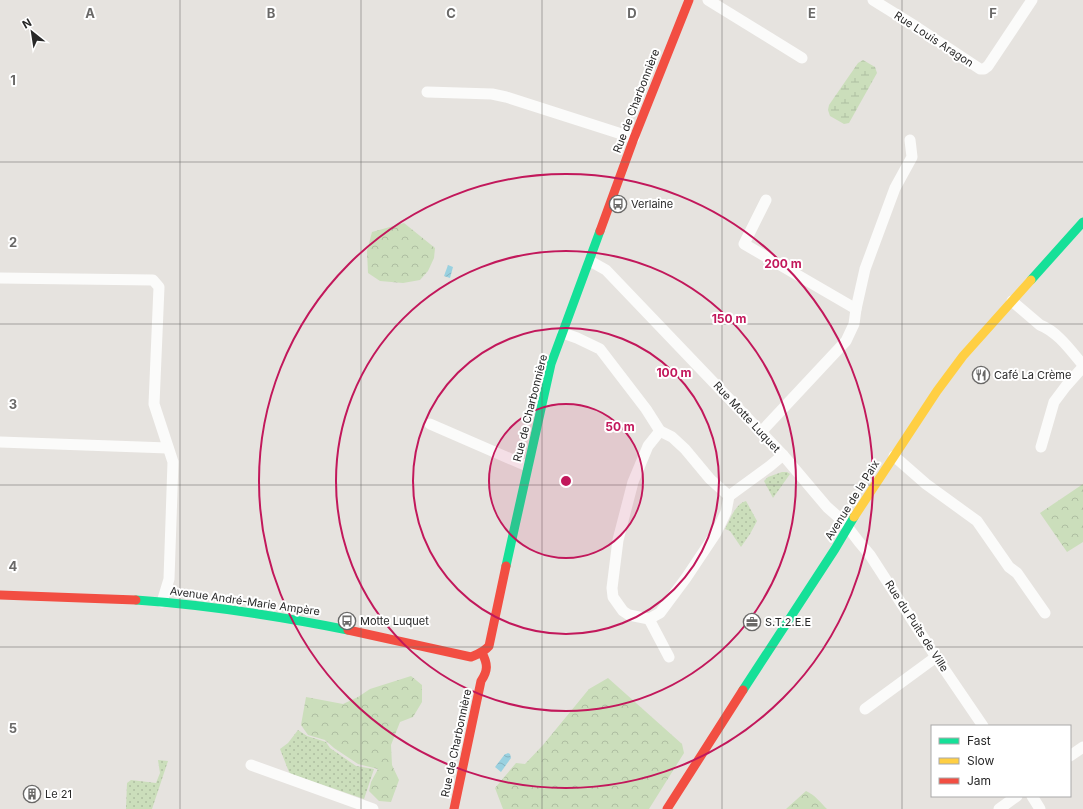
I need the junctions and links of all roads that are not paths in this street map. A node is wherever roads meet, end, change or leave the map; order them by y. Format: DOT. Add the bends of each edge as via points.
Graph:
graph roads {
  1 [pos="689,0"];
  2 [pos="708,0"];
  3 [pos="1032,0"];
  4 [pos="875,1"];
  5 [pos="802,58"];
  6 [pos="427,92"];
  7 [pos="634,138"];
  8 [pos="910,140"];
  9 [pos="766,200"];
  10 [pos="1083,222"];
  11 [pos="590,260"];
  12 [pos="0,278"];
  13 [pos="1012,301"];
  14 [pos="856,309"];
  15 [pos="563,333"];
  16 [pos="1083,366"];
  17 [pos="430,424"];
  18 [pos="660,431"];
  19 [pos="761,432"];
  20 [pos="0,442"];
  21 [pos="1041,447"];
  22 [pos="168,448"];
  23 [pos="782,455"];
  24 [pos="894,456"];
  25 [pos="527,466"];
  26 [pos="729,496"];
  27 [pos="848,528"];
  28 [pos="0,596"];
  29 [pos="162,602"];
  30 [pos="1045,613"];
  31 [pos="649,619"];
  32 [pos="482,653"];
  33 [pos="669,657"];
  34 [pos="936,657"];
  35 [pos="865,709"];
  36 [pos="982,725"];
  37 [pos="1083,747"];
  38 [pos="1071,755"];
  39 [pos="251,764"];
  40 [pos="1016,797"];
  41 [pos="1033,797"];
  42 [pos="373,809"];
  43 [pos="454,809"];
  44 [pos="667,809"];
  45 [pos="999,809"];
  46 [pos="1040,809"];
  1 -- 7 [label="street, Rue de Charbonnière"];
  2 -- 5 [label="street"];
  3 -- 4 [label="street, Rue Louis Aragon" via="984,69"];
  6 -- 7 [label="street" via="492,94"];
  7 -- 11 [label="street, Rue de Charbonnière"];
  8 -- 14 [label="street" via="912,157 896,188 865,268"];
  9 -- 14 [label="street" via="744,244"];
  10 -- 13 [label="street, Avenue de la Paix"];
  11 -- 15 [label="street, Rue de Charbonnière"];
  11 -- 19 [label="street, Rue Motte Luquet" via="606,270"];
  12 -- 22 [label="street" via="153,280 159,287 154,404"];
  13 -- 16 [label="street" via="1059,338"];
  13 -- 24 [label="street, Avenue de la Paix" via="963,356"];
  14 -- 19 [label="street" via="854,324 846,341"];
  15 -- 18 [label="street" via="600,349"];
  15 -- 25 [label="street, Rue de Charbonnière" via="551,364"];
  16 -- 21 [label="street" via="1054,402"];
  17 -- 25 [label="street"];
  18 -- 26 [label="street" via="672,437"];
  18 -- 31 [label="street" via="648,446 633,482 618,540 612,588 613,597 623,611 629,615"];
  19 -- 23 [label="street, Rue Motte Luquet"];
  20 -- 22 [label="street"];
  22 -- 29 [label="street" via="172,462 169,579"];
  23 -- 26 [label="street"];
  23 -- 27 [label="street, Rue Motte Luquet"];
  24 -- 27 [label="street, Avenue de la Paix"];
  24 -- 30 [label="street" via="926,484 977,521"];
  25 -- 32 [label="street, Rue de Charbonnière" via="489,646"];
  26 -- 31 [label="street" via="726,512 716,533 660,613"];
  27 -- 34 [label="street, Rue du Puits de Ville" via="870,555"];
  27 -- 44 [label="street, Avenue de la Paix"];
  28 -- 29 [label="street, Avenue André-Marie Ampère"];
  29 -- 32 [label="street, Avenue André-Marie Ampère" via="295,619 470,657"];
  31 -- 33 [label="street"];
  32 -- 43 [label="street, Rue de Charbonnière" via="488,669 481,681"];
  34 -- 35 [label="street"];
  34 -- 36 [label="street, Rue du Puits de Ville"];
  37 -- 38 [label="street"];
  39 -- 42 [label="street" via="269,766"];
  40 -- 45 [label="street"];
  41 -- 46 [label="street"];
}
